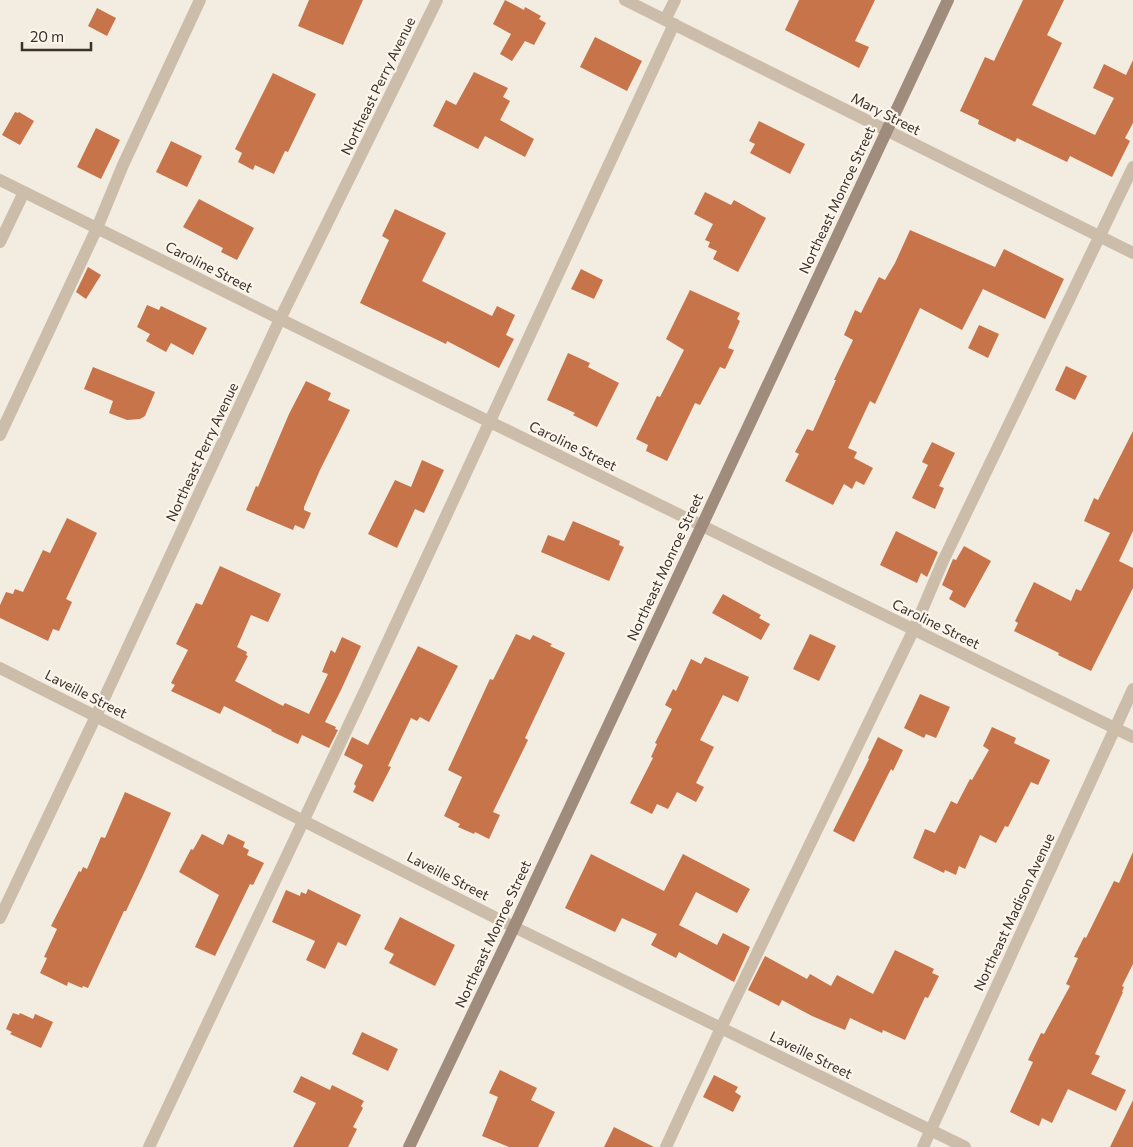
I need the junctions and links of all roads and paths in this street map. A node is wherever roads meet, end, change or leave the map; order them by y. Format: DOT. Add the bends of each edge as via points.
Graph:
graph roads {
  1 [pos="200,0"];
  2 [pos="437,0"];
  3 [pos="626,0"];
  4 [pos="675,0"];
  5 [pos="948,0"];
  6 [pos="669,22"];
  7 [pos="886,131"];
  8 [pos="1133,167"];
  9 [pos="0,180"];
  10 [pos="24,192"];
  11 [pos="97,228"];
  12 [pos="1100,237"];
  13 [pos="0,242"];
  14 [pos="1133,253"];
  15 [pos="280,319"];
  16 [pos="491,423"];
  17 [pos="0,435"];
  18 [pos="701,525"];
  19 [pos="914,629"];
  20 [pos="0,668"];
  21 [pos="1133,690"];
  22 [pos="96,716"];
  23 [pos="1114,727"];
  24 [pos="1133,737"];
  25 [pos="305,821"];
  26 [pos="0,918"];
  27 [pos="514,926"];
  28 [pos="721,1028"];
  29 [pos="931,1130"];
  30 [pos="149,1147"];
  31 [pos="409,1147"];
  32 [pos="666,1147"];
  33 [pos="923,1147"];
  34 [pos="965,1147"];
  1 -- 11 [label="street"];
  2 -- 15 [label="street, Northeast Perry Avenue"];
  3 -- 6 [label="street, Mary Street"];
  4 -- 6 [label="street"];
  5 -- 7 [label="street, Northeast Monroe Street"];
  6 -- 7 [label="street, Mary Street"];
  6 -- 16 [label="street"];
  7 -- 12 [label="street, Mary Street"];
  7 -- 18 [label="street, Northeast Monroe Street"];
  8 -- 12 [label="street"];
  9 -- 10 [label="street, Caroline Street"];
  10 -- 11 [label="street, Caroline Street"];
  10 -- 13 [label="street"];
  11 -- 15 [label="street, Caroline Street"];
  11 -- 17 [label="street"];
  12 -- 14 [label="street, Mary Street"];
  12 -- 19 [label="street" via="943,561"];
  15 -- 16 [label="street, Caroline Street"];
  15 -- 22 [label="street, Northeast Perry Avenue"];
  16 -- 18 [label="street, Caroline Street"];
  16 -- 25 [label="street"];
  18 -- 19 [label="street, Caroline Street"];
  18 -- 27 [label="street, Northeast Monroe Street"];
  19 -- 23 [label="street, Caroline Street"];
  19 -- 28 [label="street"];
  20 -- 22 [label="street, Laveille Street"];
  21 -- 23 [label="street, Northeast Madison Avenue"];
  22 -- 25 [label="street, Laveille Street"];
  22 -- 26 [label="street, Northeast Perry Avenue"];
  23 -- 24 [label="street, Caroline Street"];
  23 -- 29 [label="street, Northeast Madison Avenue"];
  25 -- 27 [label="street, Laveille Street"];
  25 -- 30 [label="street"];
  27 -- 28 [label="street, Laveille Street"];
  27 -- 31 [label="street, Northeast Monroe Street"];
  28 -- 29 [label="street, Laveille Street"];
  28 -- 32 [label="street"];
  29 -- 33 [label="street, Northeast Madison Avenue"];
  29 -- 34 [label="street, Laveille Street"];
}
